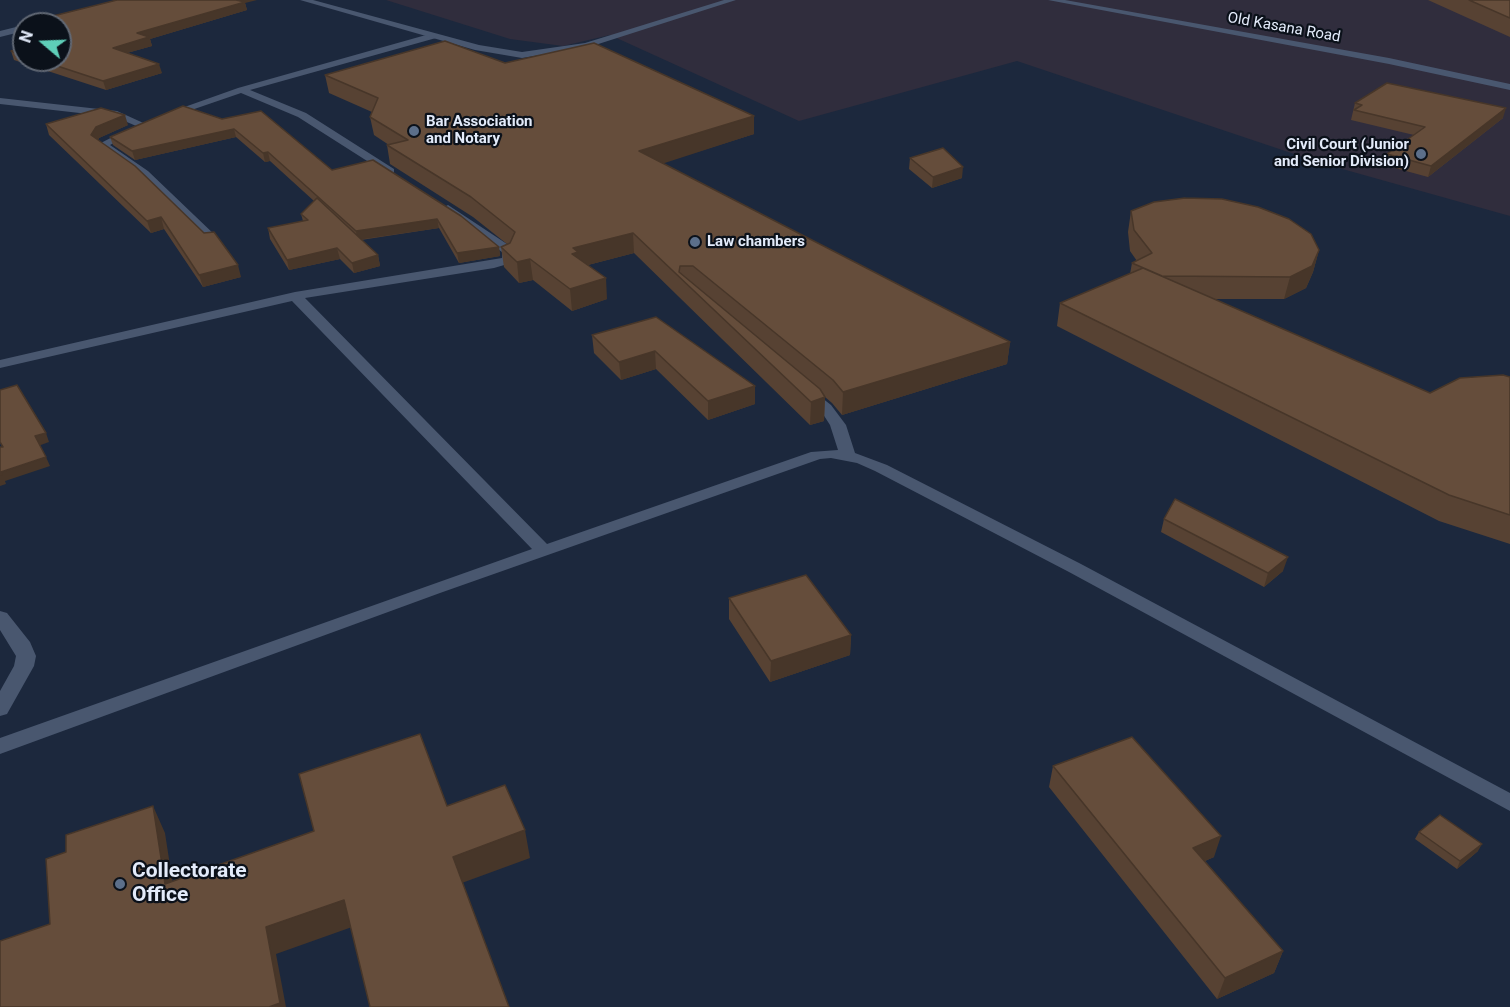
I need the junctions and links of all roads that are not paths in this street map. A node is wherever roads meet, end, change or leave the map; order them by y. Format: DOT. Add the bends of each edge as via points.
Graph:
graph roads {
  1 [pos="304,0"];
  2 [pos="732,0"];
  3 [pos="1052,0"];
  4 [pos="433,36"];
  5 [pos="1510,87"];
  6 [pos="242,90"];
  7 [pos="0,101"];
  8 [pos="152,121"];
  9 [pos="399,177"];
  10 [pos="439,202"];
  11 [pos="213,240"];
  12 [pos="295,296"];
  13 [pos="0,364"];
  14 [pos="793,381"];
  15 [pos="848,456"];
  16 [pos="544,551"];
  17 [pos="0,617"];
  18 [pos="0,709"];
  19 [pos="0,746"];
  20 [pos="1510,803"];
  1 -- 4 [label="street"];
  2 -- 4 [label="street" via="586,45 530,55 489,51"];
  3 -- 5 [label="street, Old Kasana Road"];
  4 -- 6 [label="street"];
  6 -- 8 [label="street"];
  6 -- 9 [label="street" via="302,115"];
  7 -- 8 [label="street"];
  8 -- 11 [label="street" via="102,145 144,173"];
  10 -- 12 [label="street" via="506,249 510,254 507,260"];
  12 -- 13 [label="street"];
  12 -- 16 [label="street"];
  14 -- 15 [label="street" via="826,408 838,425"];
  15 -- 16 [label="street" via="817,455"];
  15 -- 20 [label="street" via="881,468 1075,568"];
  16 -- 19 [label="street"];
  17 -- 18 [label="street" via="26,656"];
}
